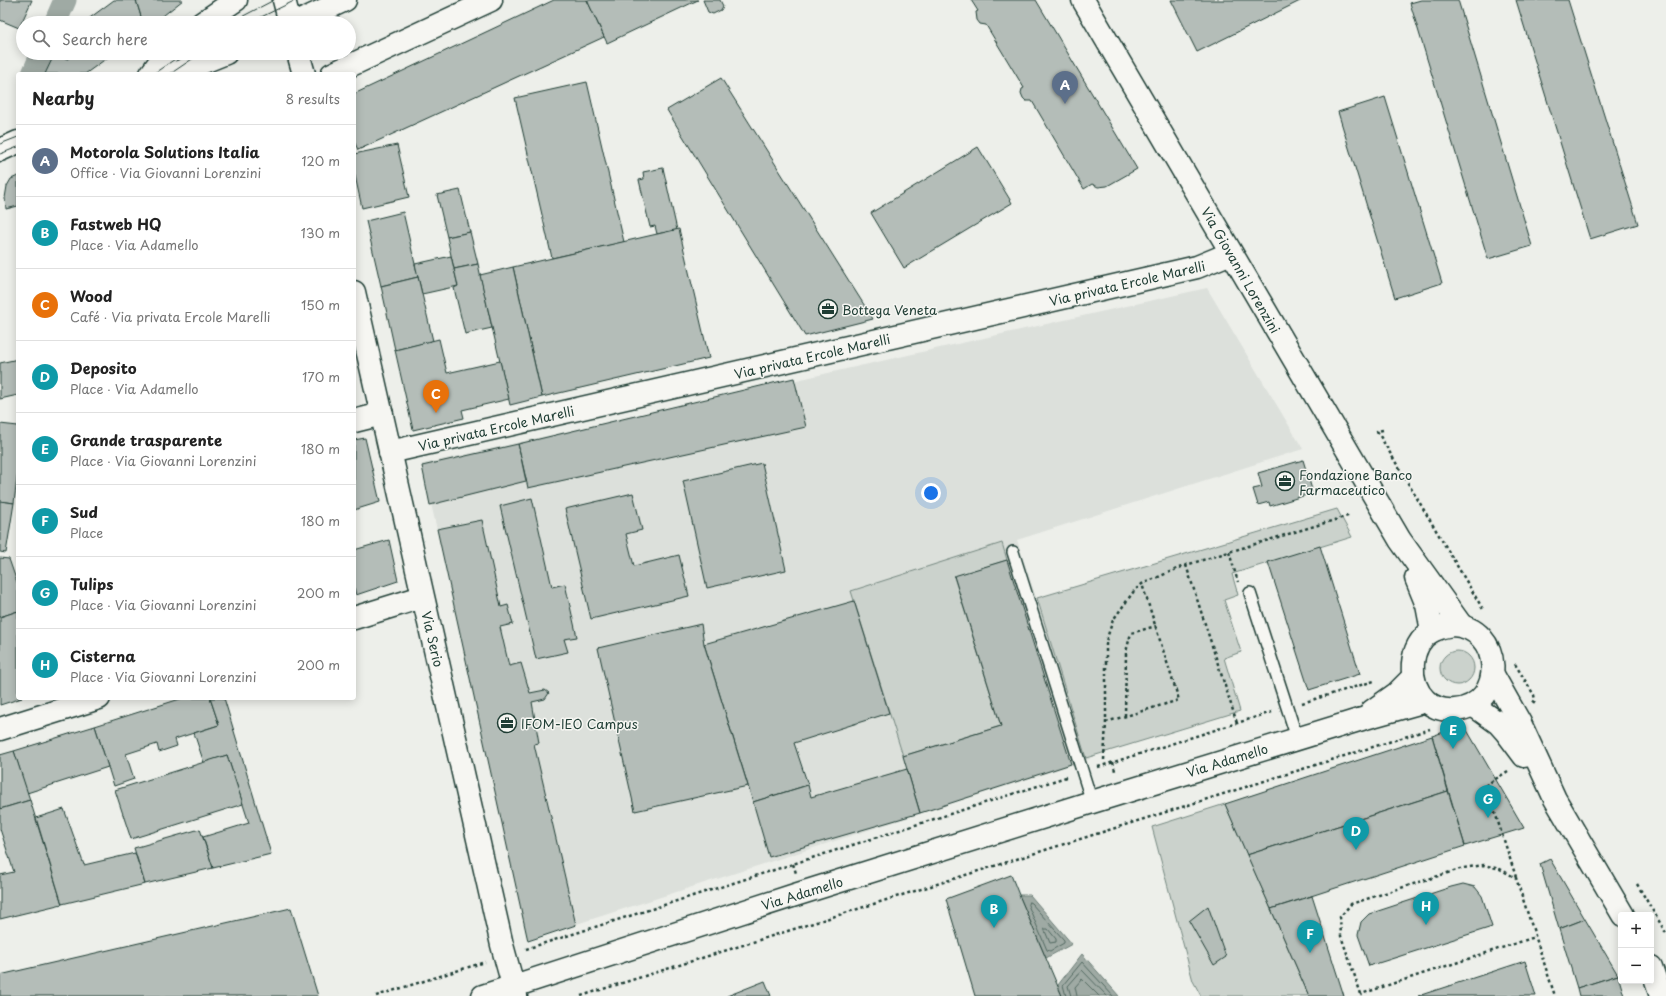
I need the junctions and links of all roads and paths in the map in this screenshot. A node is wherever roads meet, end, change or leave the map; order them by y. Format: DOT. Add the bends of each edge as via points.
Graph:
graph roads {
  1 [pos="236,0"];
  2 [pos="284,0"];
  3 [pos="345,0"];
  4 [pos="491,0"];
  5 [pos="1083,0"];
  6 [pos="212,16"];
  7 [pos="288,16"];
  8 [pos="311,16"];
  9 [pos="161,60"];
  10 [pos="209,60"];
  11 [pos="300,60"];
  12 [pos="152,72"];
  13 [pos="179,72"];
  14 [pos="303,72"];
  15 [pos="336,72"];
  16 [pos="16,143"];
  17 [pos="0,150"];
  18 [pos="1231,253"];
  19 [pos="356,301"];
  20 [pos="382,414"];
  21 [pos="356,420"];
  22 [pos="1384,430"];
  23 [pos="390,452"];
  24 [pos="1351,515"];
  25 [pos="1400,540"];
  26 [pos="1013,552"];
  27 [pos="1229,552"];
  28 [pos="1186,565"];
  29 [pos="1467,583"];
  30 [pos="1142,584"];
  31 [pos="1250,593"];
  32 [pos="422,597"];
  33 [pos="356,617"];
  34 [pos="1461,625"];
  35 [pos="1156,626"];
  36 [pos="1432,631"];
  37 [pos="1493,675"];
  38 [pos="1414,678"];
  39 [pos="1379,680"];
  40 [pos="93,700"];
  41 [pos="1426,701"];
  42 [pos="1473,705"];
  43 [pos="1287,708"];
  44 [pos="1126,716"];
  45 [pos="1362,719"];
  46 [pos="1106,722"];
  47 [pos="1237,723"];
  48 [pos="0,729"];
  49 [pos="1423,730"];
  50 [pos="1297,738"];
  51 [pos="1104,760"];
  52 [pos="1508,771"];
  53 [pos="1082,772"];
  54 [pos="1555,799"];
  55 [pos="1092,802"];
  56 [pos="1516,878"];
  57 [pos="1637,884"];
  58 [pos="1621,912"];
  59 [pos="1666,933"];
  60 [pos="1535,937"];
  61 [pos="526,949"];
  62 [pos="487,961"];
  63 [pos="1654,976"];
  64 [pos="514,991"];
  65 [pos="1361,995"];
  66 [pos="376,996"];
  67 [pos="483,996"];
  68 [pos="581,996"];
  69 [pos="1555,996"];
  70 [pos="1661,996"];
  1 -- 6 [label="street"];
  2 -- 7 [label="street"];
  3 -- 8 [label="street"];
  4 -- 15 [label="street"];
  5 -- 18 [label="street, Via Giovanni Lorenzini"];
  9 -- 12 [label="street"];
  10 -- 13 [label="street"];
  11 -- 14 [label="street"];
  16 -- 17 [label="street"];
  18 -- 23 [label="street, Via privata Ercole Marelli" via="1197,268"];
  18 -- 25 [label="street, Via Giovanni Lorenzini"];
  19 -- 20 [label="street, Via Serio"];
  20 -- 21 [label="street"];
  20 -- 23 [label="street, Via Serio"];
  22 -- 29 [label="path" via="1377,431"];
  23 -- 32 [label="street, Via Serio"];
  24 -- 27 [label="path"];
  25 -- 34 [label="street, Via Giovanni Lorenzini"];
  25 -- 36 [label="street, Via Giovanni Lorenzini" via="1424,597"];
  26 -- 53 [label="lane"];
  27 -- 28 [label="path"];
  27 -- 31 [label="path" via="1242,595"];
  28 -- 30 [label="path"];
  28 -- 47 [label="path"];
  30 -- 35 [label="path"];
  30 -- 46 [label="path" via="1113,620 1106,642"];
  31 -- 43 [label="lane"];
  32 -- 33 [label="street"];
  32 -- 64 [label="street, Via Serio"];
  34 -- 36 [label="street"];
  34 -- 37 [label="street, Via Giovanni Lorenzini" via="1475,632 1485,643 1493,666"];
  35 -- 44 [label="path" via="1131,633 1126,652"];
  35 -- 44 [label="path" via="1179,700"];
  36 -- 38 [label="street" via="1424,638 1416,652"];
  37 -- 42 [label="street" via="1485,694"];
  37 -- 54 [label="street, Via Giovanni Lorenzini" via="1520,723"];
  38 -- 41 [label="street" via="1418,690"];
  38 -- 45 [label="street"];
  39 -- 43 [label="path"];
  40 -- 48 [label="street"];
  41 -- 42 [label="street" via="1448,710"];
  41 -- 45 [label="street"];
  42 -- 54 [label="street, Via Giovanni Lorenzini" via="1506,732"];
  43 -- 47 [label="path"];
  43 -- 50 [label="lane"];
  44 -- 46 [label="path"];
  45 -- 50 [label="street, Via Adamello"];
  46 -- 51 [label="path"];
  47 -- 53 [label="path"];
  49 -- 68 [label="path"];
  50 -- 55 [label="street, Via Adamello"];
  52 -- 56 [label="path" via="1486,785"];
  53 -- 55 [label="lane"];
  53 -- 61 [label="path"];
  54 -- 58 [label="street, Via Giovanni Lorenzini"];
  55 -- 64 [label="street, Via Adamello" via="795,895"];
  56 -- 60 [label="path"];
  56 -- 65 [label="path" via="1484,864 1463,868 1351,904 1340,917 1341,936"];
  57 -- 59 [label="path"];
  60 -- 65 [label="path"];
  60 -- 69 [label="path"];
  62 -- 66 [label="path"];
  63 -- 70 [label="street"];
  64 -- 67 [label="street, Via Adamello"];
}
